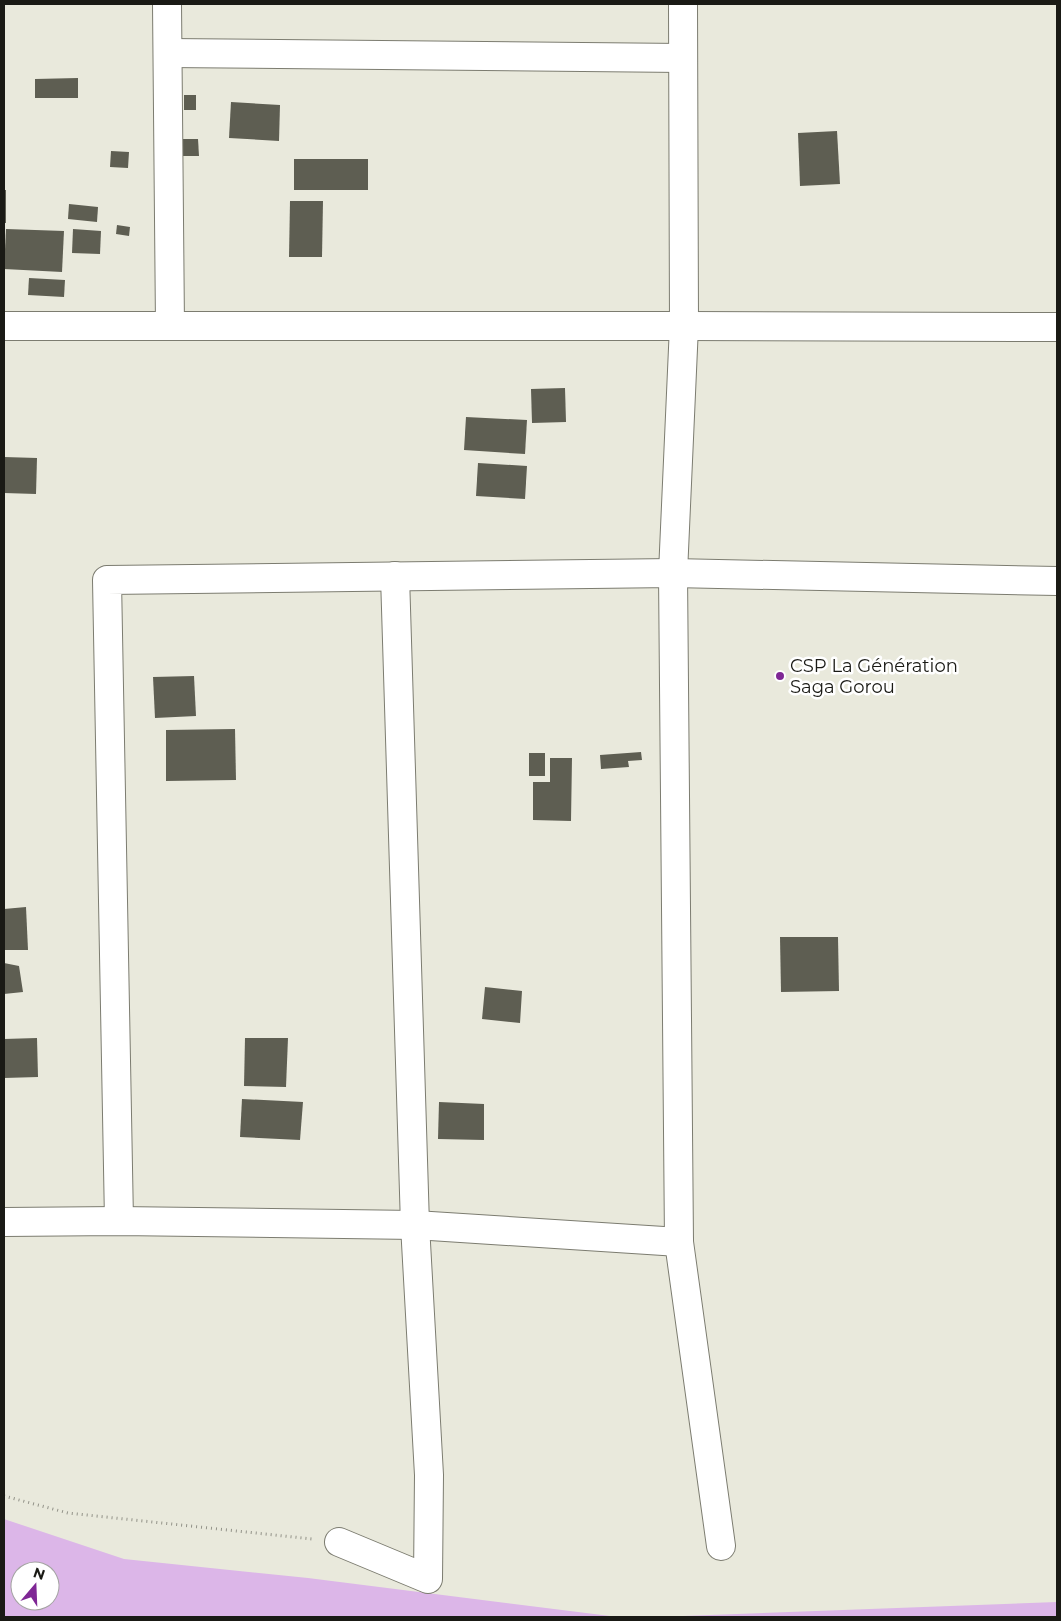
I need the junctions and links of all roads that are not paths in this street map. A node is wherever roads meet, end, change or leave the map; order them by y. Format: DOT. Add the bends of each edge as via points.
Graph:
graph roads {
  1 [pos="167,4"];
  2 [pos="683,4"];
  3 [pos="168,53"];
  4 [pos="683,58"];
  5 [pos="4,326"];
  6 [pos="170,326"];
  7 [pos="684,326"];
  8 [pos="1057,327"];
  9 [pos="673,573"];
  10 [pos="395,576"];
  11 [pos="1057,581"];
  12 [pos="119,1221"];
  13 [pos="4,1222"];
  14 [pos="415,1225"];
  15 [pos="679,1242"];
  16 [pos="339,1542"];
  17 [pos="721,1546"];
  1 -- 3 [label="street"];
  2 -- 4 [label="street"];
  3 -- 4 [label="street"];
  3 -- 6 [label="street"];
  4 -- 7 [label="street"];
  5 -- 6 [label="street"];
  6 -- 7 [label="street"];
  7 -- 8 [label="street"];
  7 -- 9 [label="street"];
  9 -- 10 [label="street"];
  9 -- 11 [label="street"];
  9 -- 15 [label="street"];
  10 -- 12 [label="street" via="107,580"];
  10 -- 14 [label="street"];
  12 -- 13 [label="street"];
  12 -- 14 [label="street"];
  14 -- 15 [label="street"];
  14 -- 16 [label="street" via="429,1475 428,1579"];
  15 -- 17 [label="street"];
}
